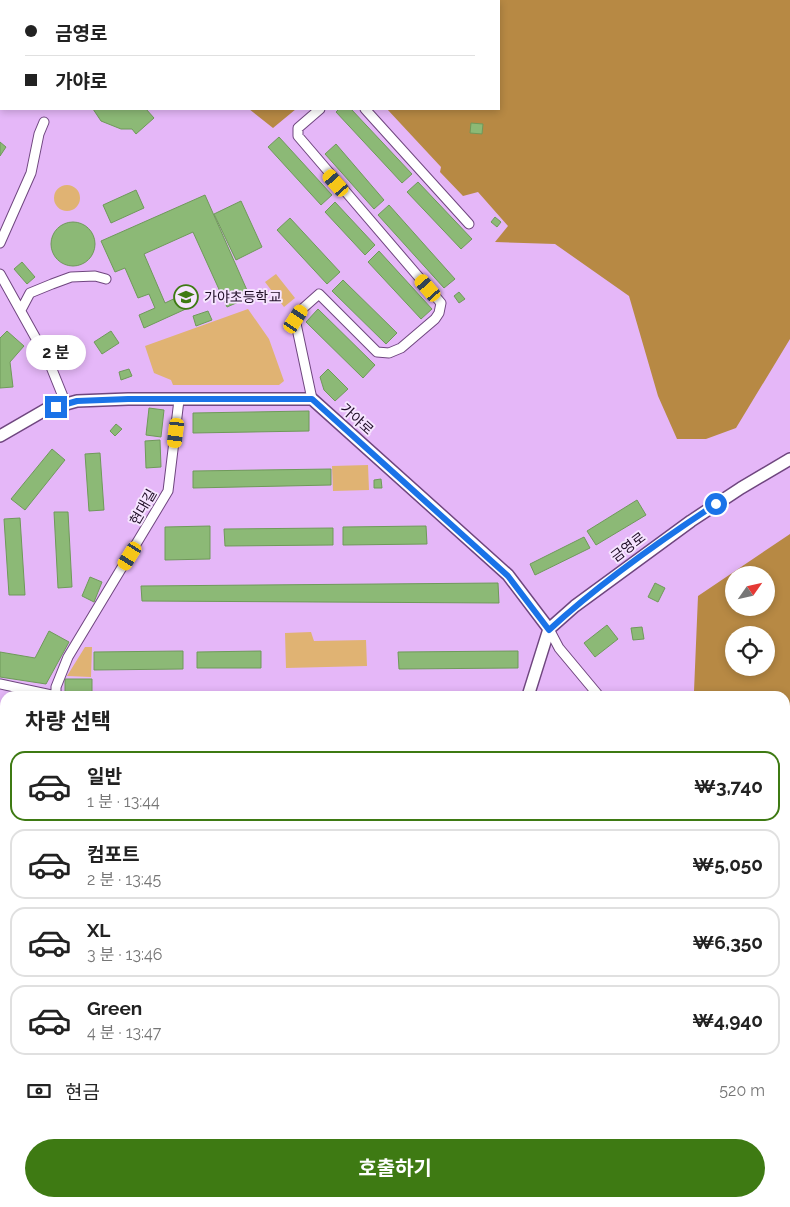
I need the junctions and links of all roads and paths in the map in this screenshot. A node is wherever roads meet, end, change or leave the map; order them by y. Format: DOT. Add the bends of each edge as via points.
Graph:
graph roads {
  1 [pos="319,110"];
  2 [pos="366,110"];
  3 [pos="44,122"];
  4 [pos="469,224"];
  5 [pos="0,243"];
  6 [pos="0,274"];
  7 [pos="106,279"];
  8 [pos="21,310"];
  9 [pos="312,399"];
  10 [pos="180,400"];
  11 [pos="66,404"];
  12 [pos="0,436"];
  13 [pos="790,459"];
  14 [pos="549,630"];
  15 [pos="0,684"];
  16 [pos="33,691"];
  17 [pos="56,691"];
  18 [pos="530,691"];
  19 [pos="595,691"];
  1 -- 9 [label="street" via="298,128 298,136 441,303 435,319 406,345 389,353 377,352 319,294 296,319"];
  2 -- 4 [label="street"];
  3 -- 5 [label="street" via="31,173"];
  6 -- 8 [label="street"];
  7 -- 8 [label="street" via="70,277 30,293"];
  8 -- 11 [label="street" via="49,362"];
  9 -- 10 [label="street"];
  9 -- 14 [label="street, 가야로" via="508,576"];
  10 -- 11 [label="street" via="77,401"];
  10 -- 17 [label="street, 현대길" via="168,491 68,657"];
  11 -- 12 [label="street" via="45,410"];
  13 -- 14 [label="street, 금영로" via="654,547 575,606"];
  14 -- 18 [label="street, 금영로"];
  14 -- 19 [label="street, 가야로" via="559,648"];
  15 -- 16 [label="street"];
}
